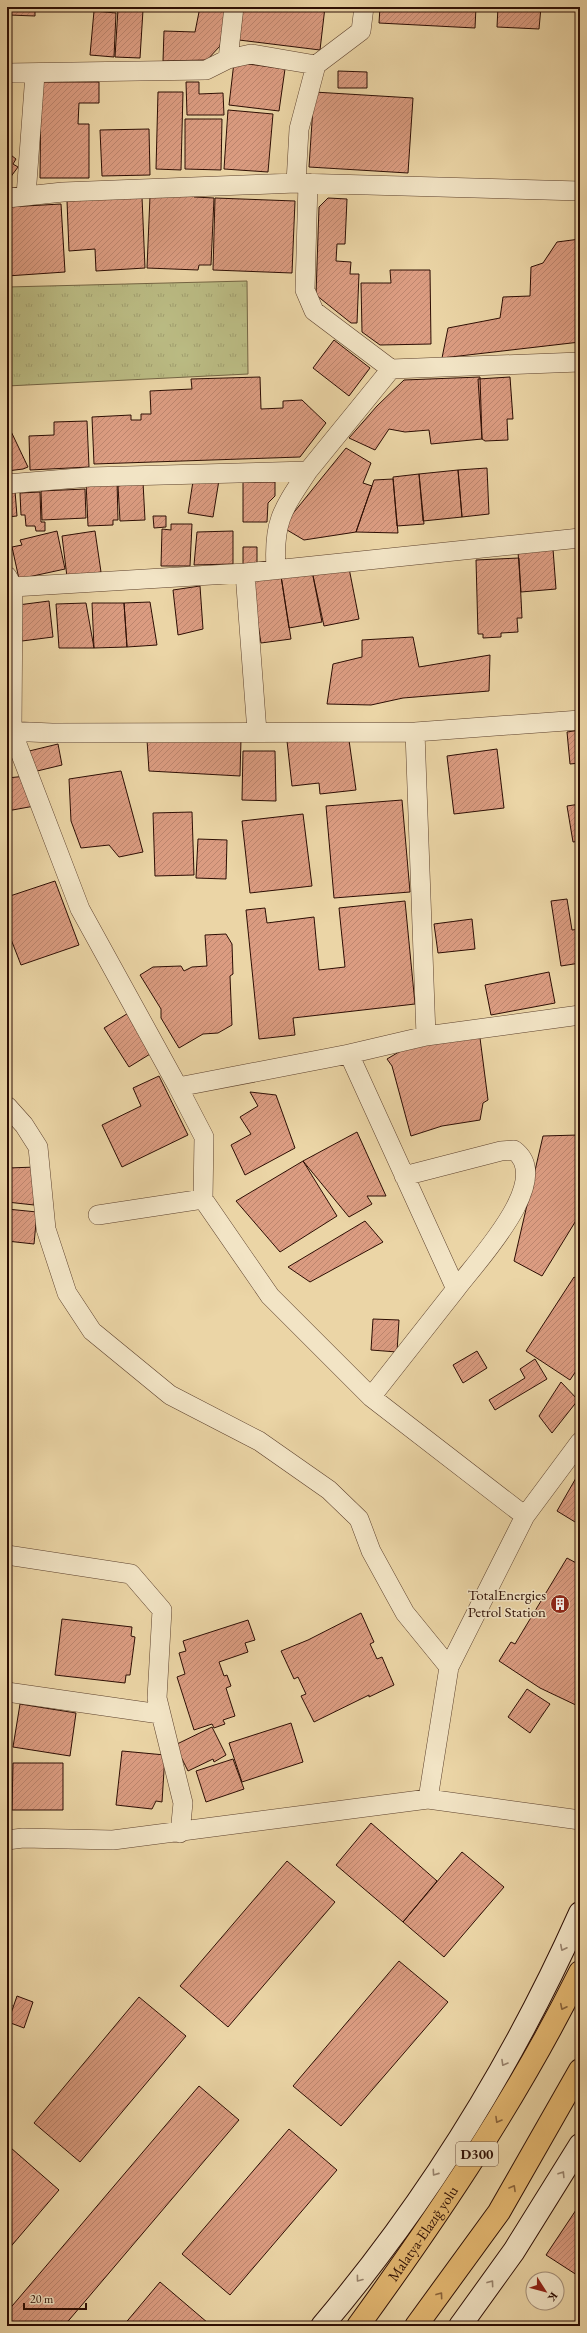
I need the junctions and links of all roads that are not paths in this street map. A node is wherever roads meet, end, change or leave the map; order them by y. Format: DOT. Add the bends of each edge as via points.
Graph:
graph roads {
  1 [pos="234,7"];
  2 [pos="364,7"];
  3 [pos="228,59"];
  4 [pos="316,65"];
  5 [pos="7,73"];
  6 [pos="35,74"];
  7 [pos="302,183"];
  8 [pos="580,191"];
  9 [pos="26,196"];
  10 [pos="7,198"];
  11 [pos="580,362"];
  12 [pos="391,369"];
  13 [pos="308,471"];
  14 [pos="7,484"];
  15 [pos="580,538"];
  16 [pos="276,568"];
  17 [pos="245,573"];
  18 [pos="10,582"];
  19 [pos="580,720"];
  20 [pos="9,731"];
  21 [pos="257,732"];
  22 [pos="415,732"];
  23 [pos="580,1015"];
  24 [pos="426,1036"];
  25 [pos="349,1054"];
  26 [pos="178,1087"];
  27 [pos="7,1106"];
  28 [pos="404,1176"];
  29 [pos="203,1199"];
  30 [pos="98,1215"];
  31 [pos="456,1289"];
  32 [pos="371,1397"];
  33 [pos="580,1442"];
  34 [pos="525,1516"];
  35 [pos="7,1555"];
  36 [pos="449,1667"];
  37 [pos="7,1692"];
  38 [pos="160,1714"];
  39 [pos="428,1799"];
  40 [pos="580,1820"];
  41 [pos="181,1832"];
  42 [pos="7,1840"];
  43 [pos="580,1912"];
  44 [pos="580,1972"];
  45 [pos="580,2070"];
  46 [pos="580,2145"];
  47 [pos="322,2326"];
  48 [pos="358,2326"];
  49 [pos="416,2326"];
  50 [pos="460,2326"];
  1 -- 3 [label="street"];
  2 -- 4 [label="street" via="361,31"];
  3 -- 4 [label="street" via="251,54"];
  3 -- 6 [label="street" via="206,70"];
  4 -- 7 [label="street" via="299,129"];
  5 -- 6 [label="street"];
  6 -- 9 [label="street"];
  7 -- 8 [label="street"];
  7 -- 9 [label="street" via="125,189"];
  7 -- 12 [label="street" via="306,290 314,311"];
  9 -- 10 [label="street"];
  11 -- 12 [label="street"];
  12 -- 13 [label="street"];
  13 -- 14 [label="street" via="90,478"];
  13 -- 16 [label="street" via="287,503 277,525 274,544"];
  15 -- 16 [label="street"];
  16 -- 17 [label="street"];
  17 -- 18 [label="street"];
  17 -- 21 [label="street"];
  18 -- 20 [label="street"];
  19 -- 22 [label="street"];
  20 -- 21 [label="street"];
  20 -- 26 [label="street" via="80,908"];
  21 -- 22 [label="street"];
  22 -- 24 [label="street"];
  23 -- 24 [label="street"];
  24 -- 25 [label="street"];
  25 -- 26 [label="street"];
  25 -- 28 [label="street"];
  26 -- 29 [label="street" via="204,1138"];
  27 -- 36 [label="street" via="24,1125 38,1147 46,1229 67,1292 92,1331 170,1395 259,1441 329,1490 359,1519 371,1551 405,1613"];
  28 -- 31 [label="street"];
  28 -- 31 [label="street" via="501,1151 514,1150 526,1166 522,1197"];
  29 -- 30 [label="street"];
  29 -- 32 [label="street" via="270,1296"];
  31 -- 32 [label="street"];
  32 -- 34 [label="street"];
  33 -- 34 [label="street"];
  34 -- 36 [label="street"];
  35 -- 38 [label="street" via="131,1574 162,1610 157,1698"];
  36 -- 39 [label="street"];
  37 -- 38 [label="street"];
  38 -- 41 [label="street" via="183,1803"];
  39 -- 40 [label="street"];
  39 -- 41 [label="street"];
  41 -- 42 [label="street" via="113,1840"];
  43 -- 47 [label="main road, one-way" via="519,2037 467,2127 395,2231"];
  44 -- 48 [label="highway, Malatya-Elazığ yolu / D300, one-way" via="555,2023 484,2144"];
  49 -- 45 [label="highway, one-way" via="499,2212"];
  50 -- 46 [label="main road, one-way" via="514,2251"];
}
